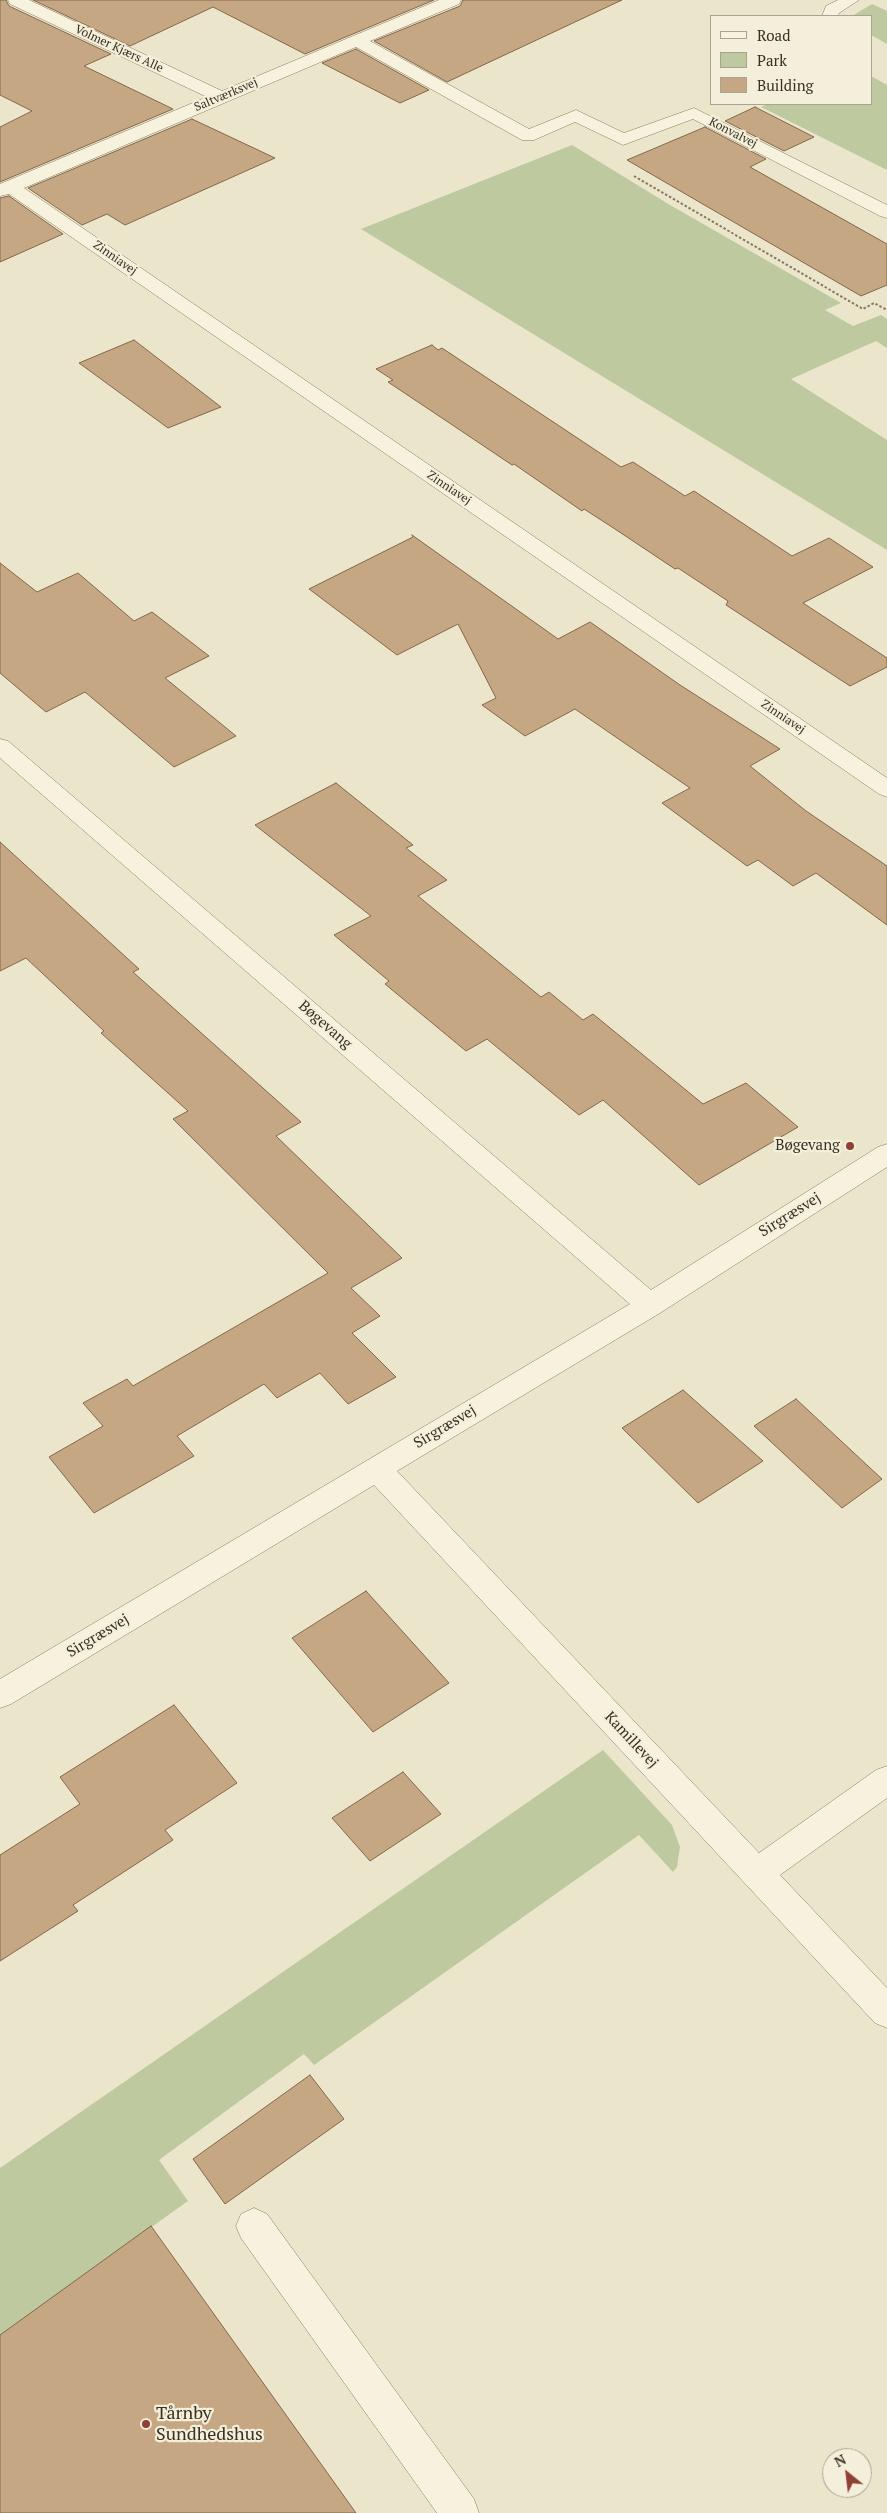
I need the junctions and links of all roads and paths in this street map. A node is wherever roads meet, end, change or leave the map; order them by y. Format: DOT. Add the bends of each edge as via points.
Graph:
graph roads {
  1 [pos="16,0"];
  2 [pos="453,0"];
  3 [pos="851,0"];
  4 [pos="830,15"];
  5 [pos="355,40"];
  6 [pos="221,97"];
  7 [pos="623,140"];
  8 [pos="6,189"];
  9 [pos="887,212"];
  10 [pos="887,310"];
  11 [pos="0,746"];
  12 [pos="887,788"];
  13 [pos="887,1154"];
  14 [pos="650,1305"];
  15 [pos="376,1468"];
  16 [pos="0,1695"];
  17 [pos="887,1780"];
  18 [pos="756,1872"];
  19 [pos="882,1998"];
  20 [pos="254,2226"];
  21 [pos="460,2513"];
  1 -- 6 [label="street, Volmer Kjærs Alle"];
  2 -- 5 [label="street, Saltværksvej"];
  3 -- 4 [label="street" via="832,10"];
  5 -- 6 [label="street, Saltværksvej"];
  5 -- 7 [label="street" via="528,136 576,115"];
  6 -- 8 [label="street, Saltværksvej"];
  7 -- 9 [label="street, Konvalvej" via="694,113"];
  7 -- 10 [label="path" via="605,159 863,309 874,303"];
  8 -- 12 [label="street, Zinniavej"];
  11 -- 14 [label="street, Bøgevang"];
  13 -- 14 [label="street, Sirgræsvej"];
  14 -- 15 [label="street, Sirgræsvej"];
  15 -- 16 [label="street, Sirgræsvej"];
  15 -- 18 [label="street, Kamillevej"];
  17 -- 18 [label="street"];
  18 -- 19 [label="street, Kamillevej"];
  20 -- 21 [label="street"];
}
